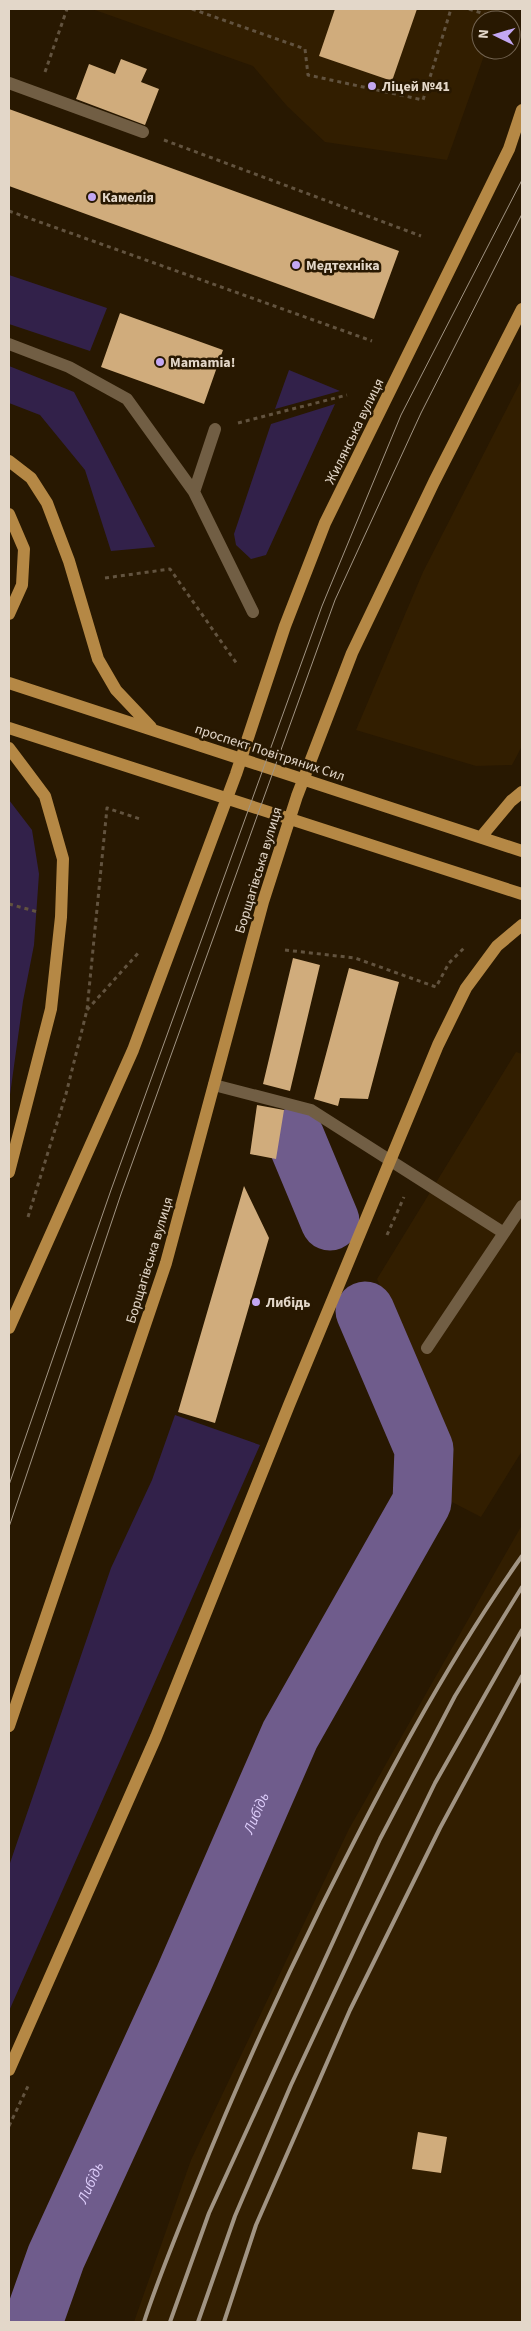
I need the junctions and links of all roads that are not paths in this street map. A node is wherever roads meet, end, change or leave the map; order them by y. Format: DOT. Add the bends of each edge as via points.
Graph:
graph roads {
  1 [pos="9,83"];
  2 [pos="522,110"];
  3 [pos="143,132"];
  4 [pos="522,310"];
  5 [pos="9,344"];
  6 [pos="215,429"];
  7 [pos="9,461"];
  8 [pos="194,492"];
  9 [pos="9,514"];
  10 [pos="253,612"];
  11 [pos="9,614"];
  12 [pos="9,683"];
  13 [pos="9,728"];
  14 [pos="152,729"];
  15 [pos="9,748"];
  16 [pos="522,792"];
  17 [pos="481,837"];
  18 [pos="522,851"];
  19 [pos="522,894"];
  20 [pos="522,925"];
  21 [pos="214,1085"];
  22 [pos="9,1172"];
  23 [pos="522,1206"];
  24 [pos="504,1233"];
  25 [pos="9,1328"];
  26 [pos="427,1348"];
  27 [pos="9,1726"];
  28 [pos="9,2070"];
  1 -- 3 [label="lane"];
  2 -- 25 [label="main road, Жилянська вулиця" via="505,157 325,523 285,626 236,774 134,1050"];
  4 -- 21 [label="main road, Борщагівська вулиця" via="352,653 297,796 263,902"];
  5 -- 8 [label="lane" via="69,367 127,399"];
  6 -- 8 [label="lane"];
  7 -- 14 [label="main road" via="31,478 48,503 98,659 116,690"];
  8 -- 10 [label="lane"];
  9 -- 11 [label="main road" via="24,549 22,585"];
  12 -- 14 [label="main road, проспект Повітряних Сил"];
  13 -- 19 [label="main road"];
  14 -- 17 [label="main road, проспект Повітряних Сил"];
  15 -- 22 [label="main road" via="45,796 63,859 61,917 51,1009"];
  16 -- 17 [label="main road"];
  17 -- 18 [label="main road, проспект Повітряних Сил"];
  20 -- 28 [label="main road" via="497,946 466,988 438,1045 156,1737"];
  21 -- 24 [label="lane" via="311,1110"];
  21 -- 27 [label="main road, Борщагівська вулиця" via="166,1263"];
  23 -- 24 [label="lane"];
  24 -- 26 [label="lane"];
}
